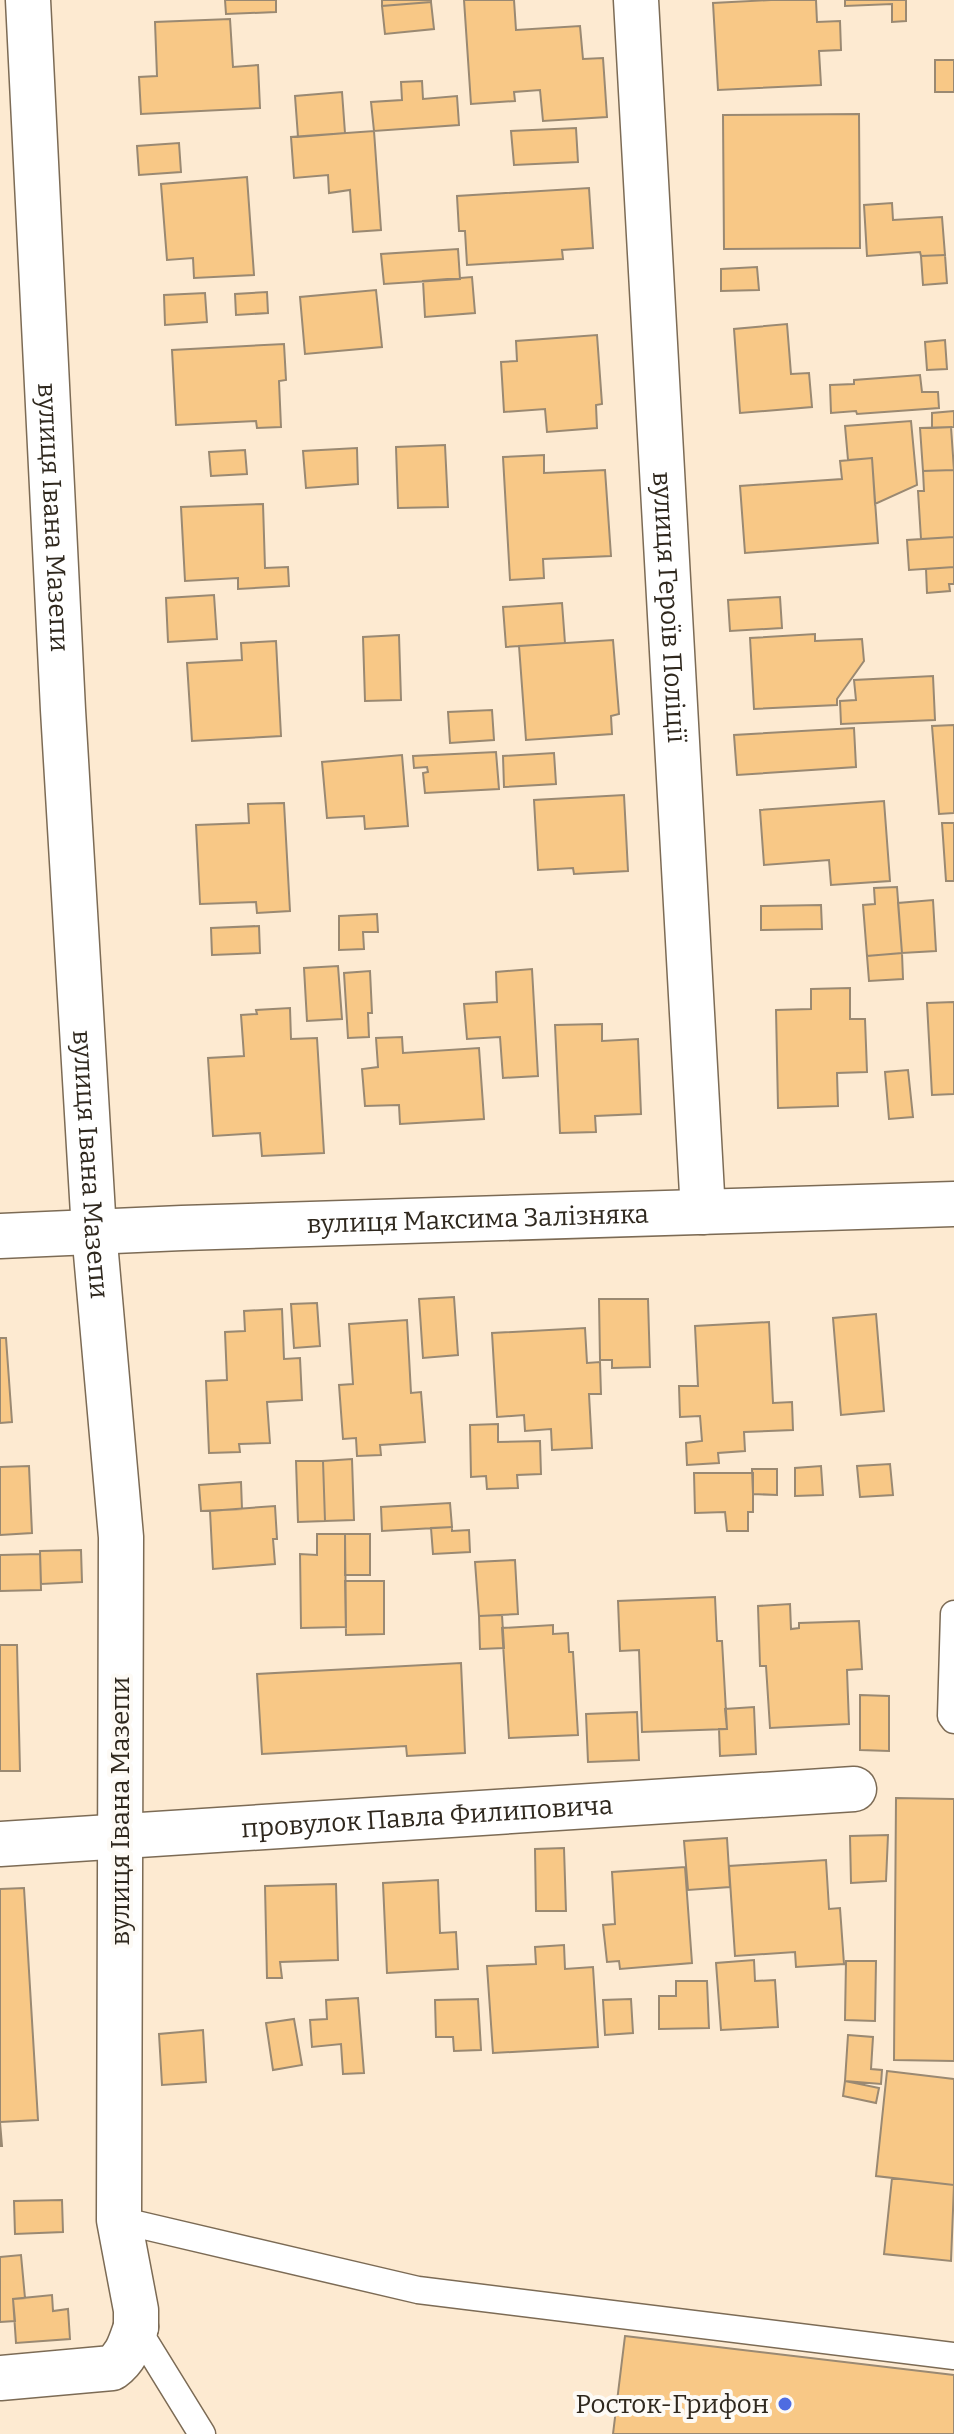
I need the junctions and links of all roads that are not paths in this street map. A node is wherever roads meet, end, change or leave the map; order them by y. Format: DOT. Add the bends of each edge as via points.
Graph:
graph roads {
  1 [pos="28,0"];
  2 [pos="636,0"];
  3 [pos="954,1204"];
  4 [pos="703,1212"];
  5 [pos="94,1231"];
  6 [pos="0,1236"];
  7 [pos="954,1614"];
  8 [pos="954,1720"];
  9 [pos="854,1789"];
  10 [pos="120,1838"];
  11 [pos="0,1844"];
  12 [pos="119,2220"];
  13 [pos="136,2327"];
  14 [pos="954,2356"];
  15 [pos="0,2378"];
  16 [pos="202,2434"];
  1 -- 5 [label="street, вулиця Івана Мазепи"];
  2 -- 4 [label="street, вулиця Героїв Поліції"];
  3 -- 4 [label="street, вулиця Максима Залізняка"];
  4 -- 5 [label="street, вулиця Максима Залізняка"];
  5 -- 6 [label="street, вулиця Максима Залізняка"];
  5 -- 10 [label="street, вулиця Івана Мазепи" via="121,1537"];
  7 -- 8 [label="lane"];
  9 -- 10 [label="street, провулок Павла Филиповича"];
  10 -- 11 [label="street, провулок Павла Филиповича"];
  10 -- 12 [label="street, вулиця Івана Мазепи"];
  12 -- 13 [label="street, вулиця Івана Мазепи"];
  12 -- 14 [label="lane" via="418,2290"];
  13 -- 15 [label="street" via="128,2351 112,2368"];
  13 -- 16 [label="lane"];
}
